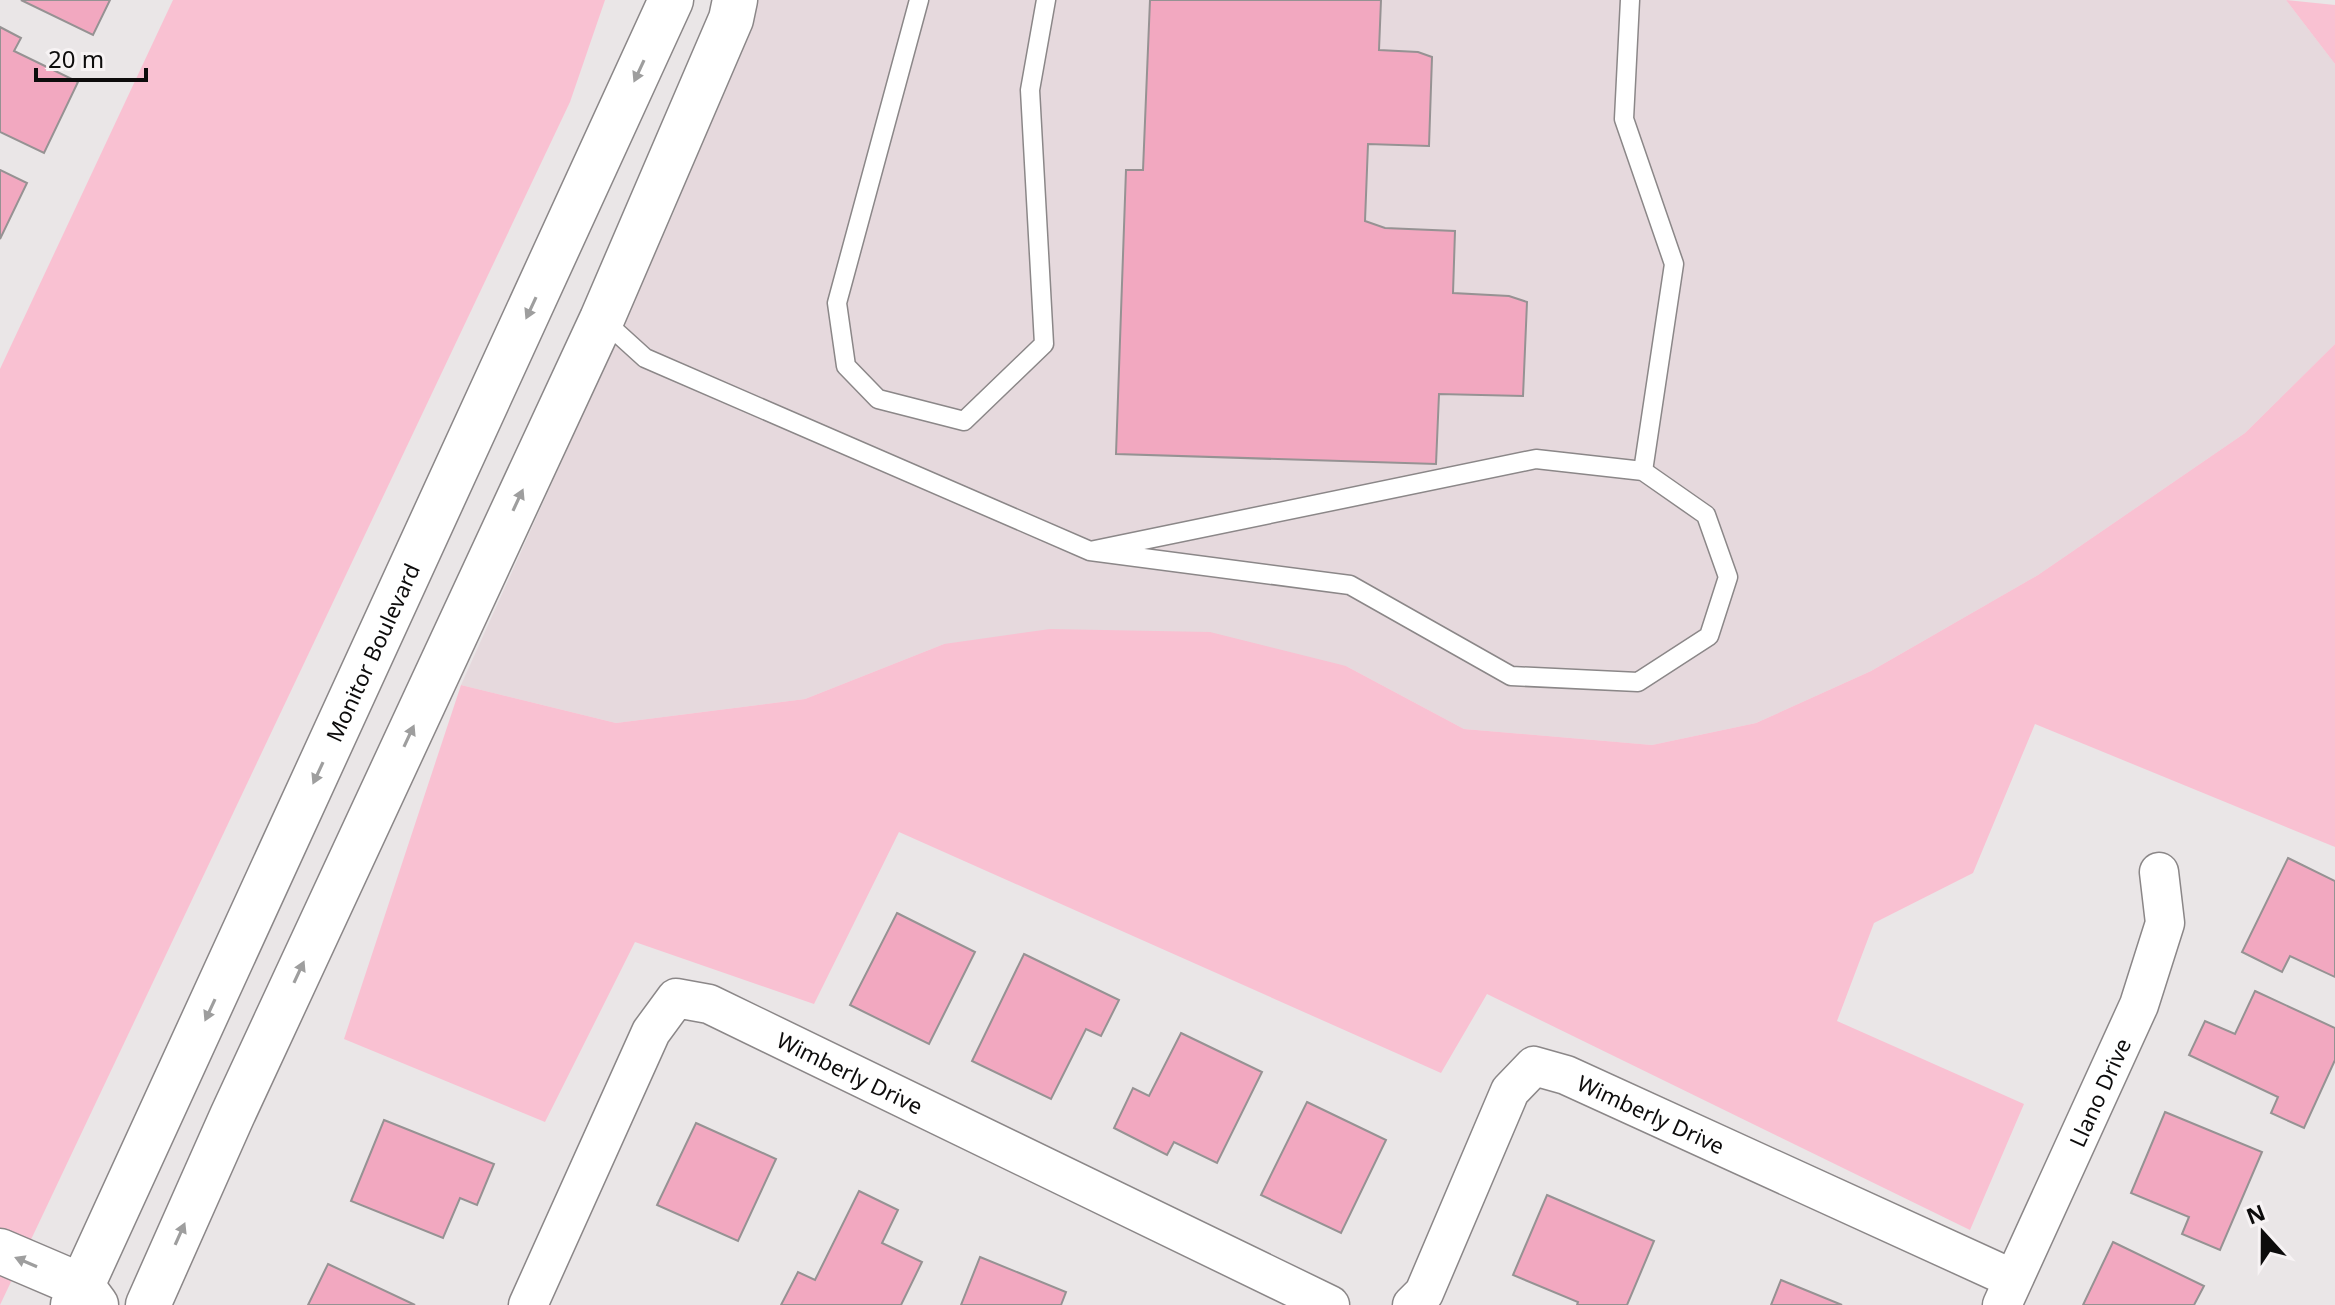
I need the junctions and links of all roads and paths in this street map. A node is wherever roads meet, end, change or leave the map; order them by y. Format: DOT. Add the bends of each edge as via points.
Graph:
graph roads {
  1 [pos="671,0"];
  2 [pos="735,0"];
  3 [pos="919,0"];
  4 [pos="1046,0"];
  5 [pos="1630,0"];
  6 [pos="602,319"];
  7 [pos="1643,471"];
  8 [pos="1090,551"];
  9 [pos="2159,872"];
  10 [pos="0,1251"];
  11 [pos="2008,1292"];
  12 [pos="84,1299"];
  13 [pos="148,1305"];
  14 [pos="528,1305"];
  15 [pos="1330,1305"];
  16 [pos="1412,1305"];
  1 -- 12 [label="street, Monitor Boulevard, one-way"];
  2 -- 6 [label="street"];
  3 -- 4 [label="lane" via="837,303 846,366 878,399 964,421 1044,344 1030,90"];
  5 -- 7 [label="lane" via="1624,119 1674,264"];
  6 -- 8 [label="lane" via="645,358"];
  13 -- 6 [label="street, one-way"];
  7 -- 8 [label="lane" via="1536,459"];
  7 -- 8 [label="lane" via="1706,515 1728,577 1709,636 1638,682 1511,676 1350,585"];
  9 -- 11 [label="street, Llano Drive" via="2165,923 2139,1005"];
  12 -- 10 [label="street, one-way"];
  11 -- 16 [label="street, Wimberly Drive" via="1566,1075 1534,1066 1510,1091 1424,1293"];
  14 -- 15 [label="street, Wimberly Drive" via="651,1032 676,998 709,1004"];
}
